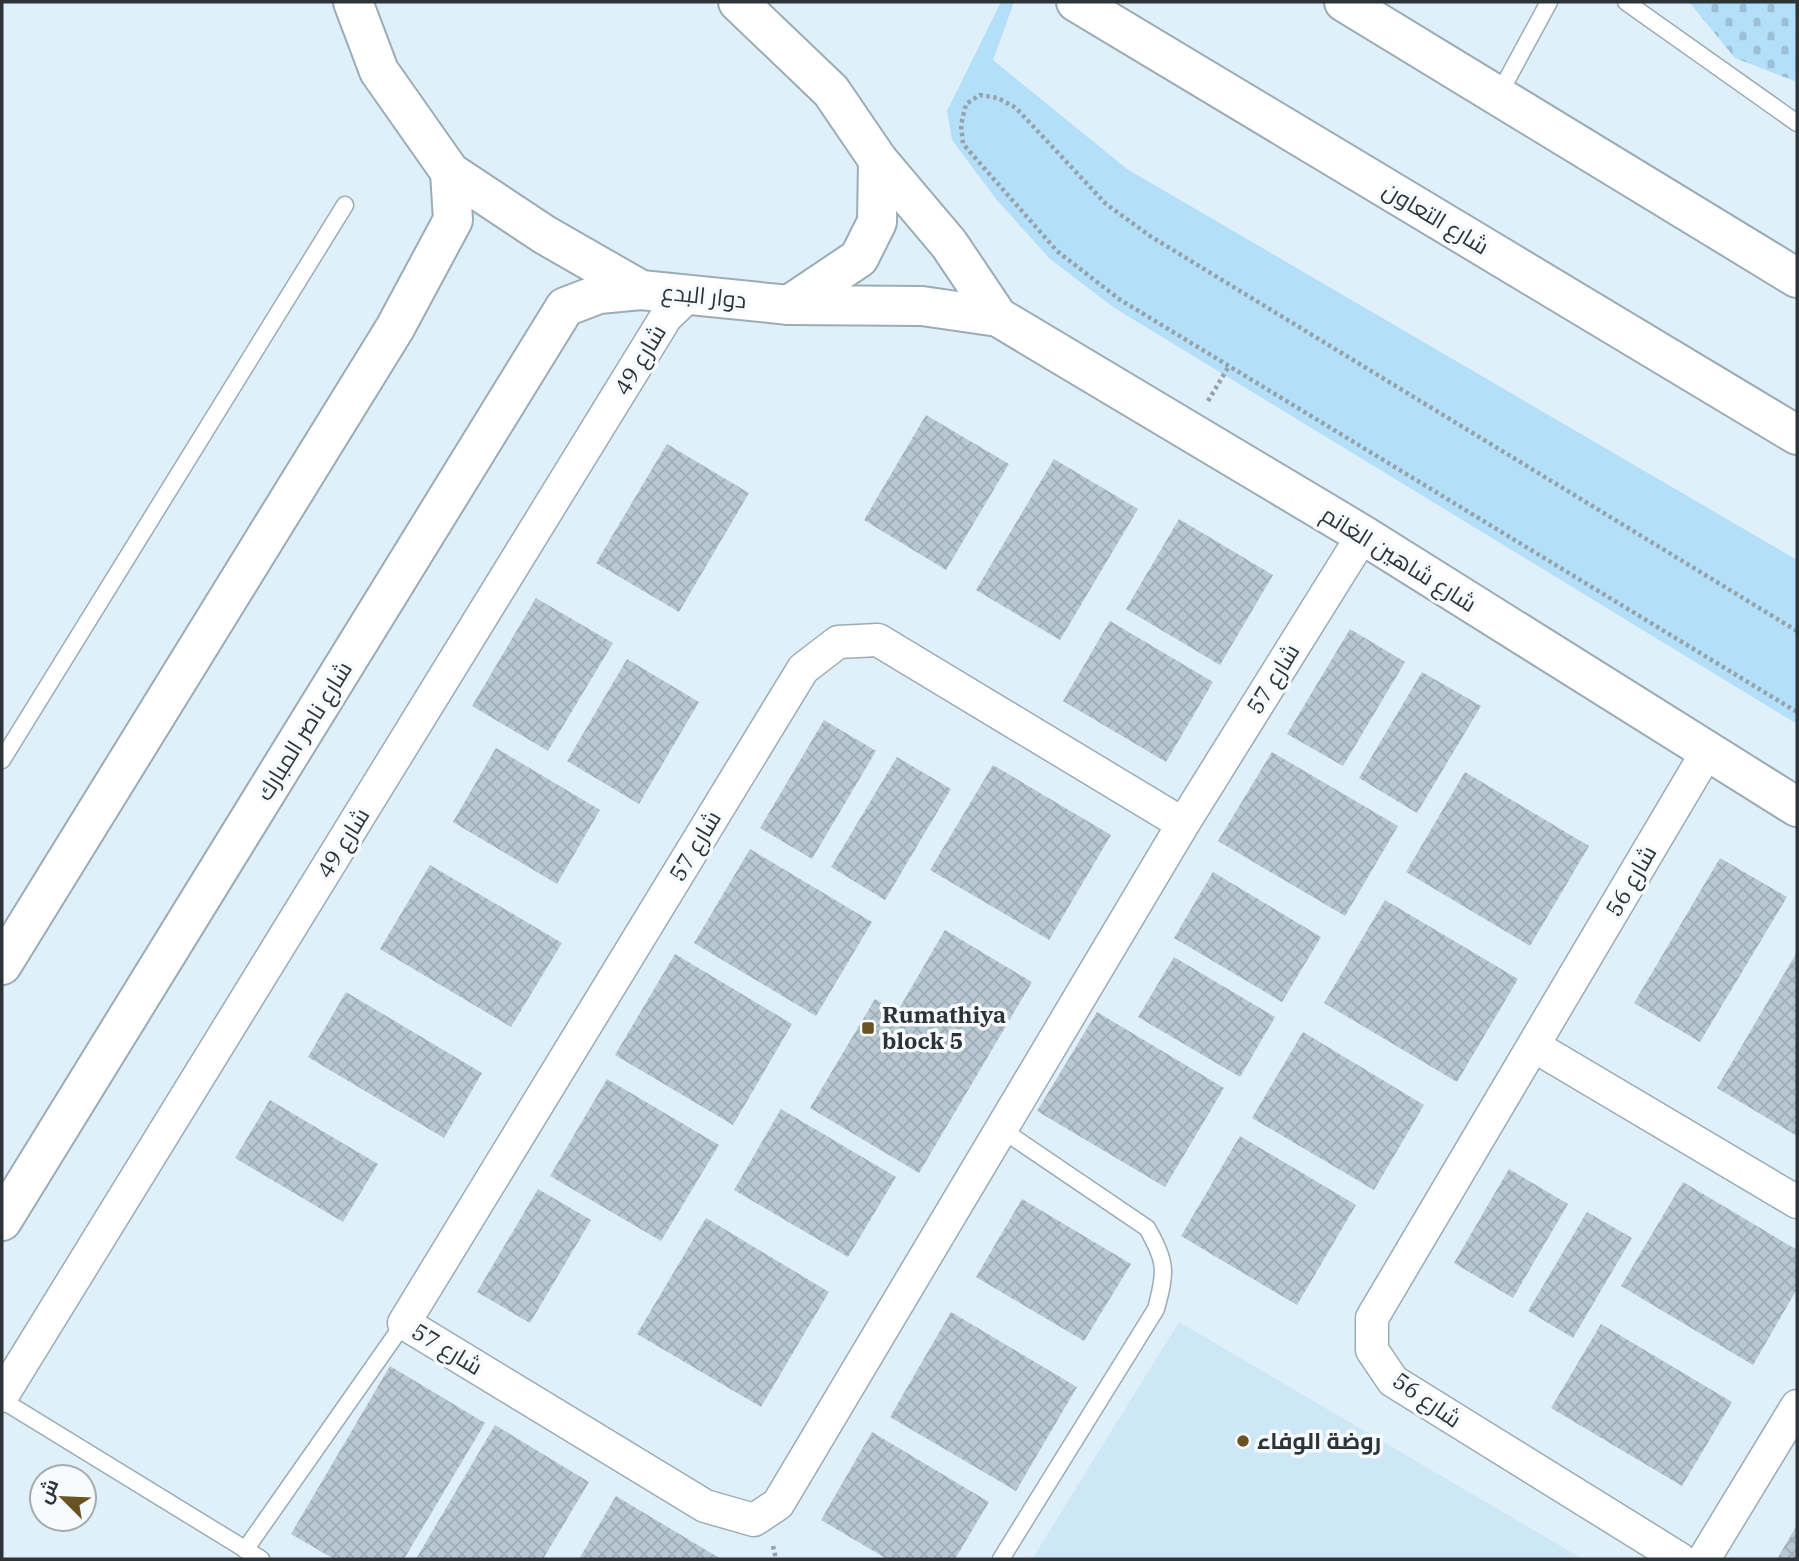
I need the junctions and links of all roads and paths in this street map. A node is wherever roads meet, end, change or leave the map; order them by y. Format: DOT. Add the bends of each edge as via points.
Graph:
graph roads {
  1 [pos="335,2"];
  2 [pos="354,2"];
  3 [pos="1076,2"];
  4 [pos="1344,2"];
  5 [pos="1549,2"];
  6 [pos="1626,2"];
  7 [pos="743,4"];
  8 [pos="379,71"];
  9 [pos="1497,96"];
  10 [pos="1797,123"];
  11 [pos="878,160"];
  12 [pos="450,172"];
  13 [pos="345,205"];
  14 [pos="1797,278"];
  15 [pos="641,290"];
  16 [pos="689,295"];
  17 [pos="789,305"];
  18 [pos="998,317"];
  19 [pos="1797,435"];
  20 [pos="1363,535"];
  21 [pos="1797,631"];
  22 [pos="1797,712"];
  23 [pos="1707,752"];
  24 [pos="2,760"];
  25 [pos="1797,807"];
  26 [pos="1183,824"];
  27 [pos="2,965"];
  28 [pos="1534,1046"];
  29 [pos="1001,1129"];
  30 [pos="1797,1202"];
  31 [pos="2,1221"];
  32 [pos="404,1323"];
  33 [pos="2,1398"];
  34 [pos="1797,1406"];
  35 [pos="245,1550"];
  36 [pos="261,1559"];
  37 [pos="1000,1559"];
  38 [pos="1680,1559"];
  39 [pos="1704,1559"];
  1 -- 8 [label="street"];
  2 -- 8 [label="street, دوار البدع"];
  3 -- 19 [label="street, شارع التعاون"];
  4 -- 9 [label="street"];
  5 -- 9 [label="lane"];
  6 -- 10 [label="lane"];
  7 -- 11 [label="street" via="831,91"];
  8 -- 12 [label="street, دوار البدع"];
  9 -- 14 [label="street"];
  11 -- 17 [label="street" via="877,222 859,258"];
  11 -- 18 [label="street, شارع شاهين الغانم" via="949,244"];
  12 -- 15 [label="street, دوار البدع" via="545,235"];
  12 -- 27 [label="street" via="453,220 395,328"];
  13 -- 24 [label="lane"];
  15 -- 16 [label="street, دوار البدع"];
  15 -- 31 [label="street, شارع ناصر المبارك" via="599,293 565,307"];
  16 -- 17 [label="street, دوار البدع"];
  16 -- 33 [label="street, شارع 49" via="667,317"];
  17 -- 18 [label="street, شارع شاهين الغانم" via="922,306"];
  18 -- 20 [label="street, شارع شاهين الغانم"];
  20 -- 23 [label="street, شارع شاهين الغانم"];
  20 -- 26 [label="street, شارع 57"];
  21 -- 22 [label="path" via="1150,236 1106,204 1016,108 980,95 966,104 963,144 1057,251 1119,299"];
  23 -- 25 [label="street, شارع شاهين الغانم"];
  23 -- 28 [label="street, شارع 56"];
  26 -- 29 [label="street, شارع 57"];
  26 -- 32 [label="street, شارع 57" via="877,640 838,642 803,669"];
  28 -- 30 [label="street"];
  28 -- 38 [label="street, شارع 56" via="1372,1318 1372,1350 1393,1381"];
  29 -- 32 [label="street, شارع 57" via="778,1504 754,1520 705,1506"];
  29 -- 37 [label="lane" via="1147,1228 1161,1251 1166,1273 1156,1309"];
  32 -- 35 [label="lane"];
  33 -- 35 [label="lane"];
  34 -- 39 [label="street"];
  35 -- 36 [label="lane"];
}
